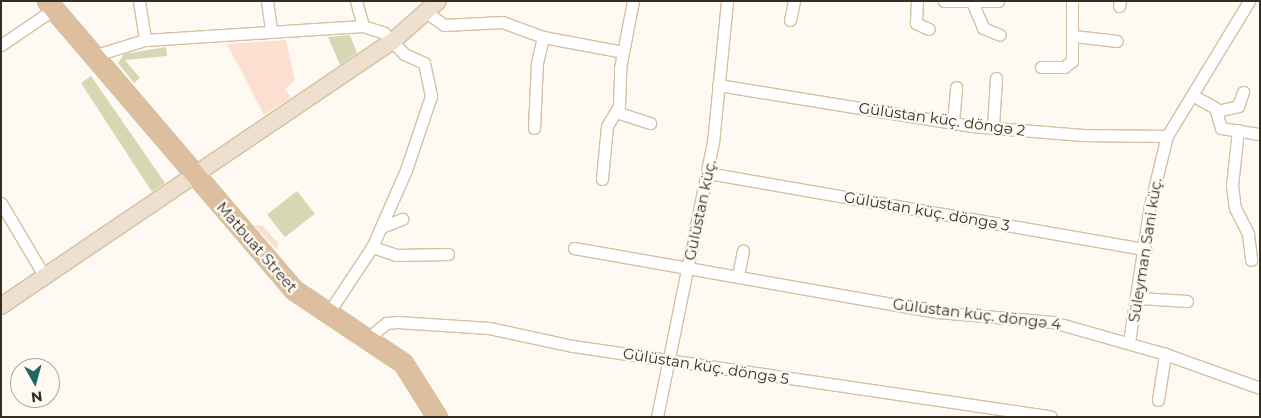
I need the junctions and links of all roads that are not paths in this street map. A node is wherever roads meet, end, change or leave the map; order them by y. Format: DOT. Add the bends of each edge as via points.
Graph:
graph roads {
  1 [pos="139,1"];
  2 [pos="268,1"];
  3 [pos="356,1"];
  4 [pos="633,1"];
  5 [pos="727,1"];
  6 [pos="794,1"];
  7 [pos="917,1"];
  8 [pos="998,1"];
  9 [pos="1072,1"];
  10 [pos="1250,1"];
  11 [pos="950,2"];
  12 [pos="973,4"];
  13 [pos="51,5"];
  14 [pos="1260,6"];
  15 [pos="432,7"];
  16 [pos="790,20"];
  17 [pos="363,26"];
  18 [pos="929,29"];
  19 [pos="271,31"];
  20 [pos="1000,34"];
  21 [pos="1074,36"];
  22 [pos="543,37"];
  23 [pos="145,40"];
  24 [pos="393,41"];
  25 [pos="1118,41"];
  26 [pos="1,45"];
  27 [pos="622,52"];
  28 [pos="96,55"];
  29 [pos="1041,67"];
  30 [pos="996,78"];
  31 [pos="718,85"];
  32 [pos="956,87"];
  33 [pos="1243,92"];
  34 [pos="1192,95"];
  35 [pos="1217,111"];
  36 [pos="616,112"];
  37 [pos="650,123"];
  38 [pos="954,123"];
  39 [pos="993,127"];
  40 [pos="534,128"];
  41 [pos="1238,130"];
  42 [pos="1260,134"];
  43 [pos="1167,136"];
  44 [pos="708,173"];
  45 [pos="191,179"];
  46 [pos="602,179"];
  47 [pos="1,203"];
  48 [pos="402,219"];
  49 [pos="382,226"];
  50 [pos="372,247"];
  51 [pos="574,248"];
  52 [pos="1145,249"];
  53 [pos="743,250"];
  54 [pos="448,254"];
  55 [pos="1251,260"];
  56 [pos="688,267"];
  57 [pos="738,276"];
  58 [pos="45,277"];
  59 [pos="1139,298"];
  60 [pos="1187,301"];
  61 [pos="1,306"];
  62 [pos="324,318"];
  63 [pos="367,339"];
  64 [pos="1129,342"];
  65 [pos="1165,354"];
  66 [pos="668,360"];
  67 [pos="1260,388"];
  68 [pos="1158,400"];
  69 [pos="426,417"];
  70 [pos="437,417"];
  71 [pos="657,417"];
  72 [pos="1051,417"];
  1 -- 23 [label="street"];
  2 -- 19 [label="street"];
  3 -- 17 [label="street"];
  4 -- 27 [label="street"];
  5 -- 31 [label="street, Gülüstan küç."];
  6 -- 16 [label="street"];
  7 -- 18 [label="street" via="916,23"];
  8 -- 12 [label="street"];
  9 -- 21 [label="street"];
  10 -- 14 [label="street"];
  10 -- 34 [label="street, Süleyman Sani küç."];
  11 -- 12 [label="street"];
  12 -- 20 [label="street" via="983,28"];
  13 -- 26 [label="street"];
  13 -- 28 [label="main road, Matbuat Street"];
  15 -- 22 [label="street" via="444,25 502,22"];
  15 -- 24 [label="main road"];
  17 -- 19 [label="street"];
  17 -- 24 [label="street"];
  19 -- 23 [label="street"];
  21 -- 25 [label="street"];
  21 -- 29 [label="street" via="1070,66"];
  22 -- 27 [label="street"];
  22 -- 40 [label="street" via="537,63"];
  23 -- 28 [label="street"];
  24 -- 45 [label="main road"];
  24 -- 49 [label="street" via="404,54 424,62 432,90"];
  27 -- 36 [label="street"];
  28 -- 45 [label="main road, Matbuat Street"];
  30 -- 39 [label="street"];
  31 -- 38 [label="street, Gülüstan küç. döngə 2"];
  31 -- 44 [label="street, Gülüstan küç."];
  32 -- 38 [label="street"];
  33 -- 35 [label="street" via="1238,106"];
  34 -- 35 [label="street"];
  34 -- 43 [label="street, Süleyman Sani küç."];
  35 -- 41 [label="street" via="1221,128"];
  36 -- 37 [label="street"];
  36 -- 46 [label="street" via="606,126"];
  38 -- 39 [label="street, Gülüstan küç. döngə 2"];
  39 -- 43 [label="street, Gülüstan küç. döngə 2" via="1083,135"];
  41 -- 42 [label="street"];
  41 -- 55 [label="street" via="1232,185 1235,208 1248,234"];
  43 -- 52 [label="street, Süleyman Sani küç." via="1150,205"];
  44 -- 52 [label="street, Gülüstan küç. döngə 3"];
  44 -- 56 [label="street, Gülüstan küç."];
  45 -- 58 [label="main road"];
  45 -- 62 [label="main road, Matbuat Street" via="286,296"];
  47 -- 58 [label="street"];
  48 -- 49 [label="street"];
  49 -- 50 [label="street"];
  50 -- 54 [label="street" via="396,255"];
  50 -- 62 [label="street"];
  51 -- 56 [label="street, Gülüstan küç. döngə 4"];
  52 -- 59 [label="street, Süleyman Sani küç."];
  53 -- 57 [label="street"];
  56 -- 57 [label="street, Gülüstan küç. döngə 4"];
  56 -- 66 [label="street, Gülüstan küç."];
  57 -- 64 [label="street, Gülüstan küç. döngə 4" via="938,312 1046,320"];
  58 -- 61 [label="main road"];
  59 -- 60 [label="street"];
  59 -- 64 [label="street, Süleyman Sani küç."];
  62 -- 63 [label="main road, Matbuat Street"];
  62 -- 69 [label="main road, Matbuat Street" via="395,370"];
  63 -- 66 [label="street, Gülüstan küç. döngə 5" via="386,323 457,325"];
  63 -- 70 [label="main road, Matbuat Street" via="402,363"];
  64 -- 65 [label="street, Gülüstan küç. döngə 4"];
  65 -- 67 [label="street, Gülüstan küç. döngə 4"];
  65 -- 68 [label="street"];
  66 -- 71 [label="street, Gülüstan küç."];
  66 -- 72 [label="street, Gülüstan küç. döngə 5"];
}
